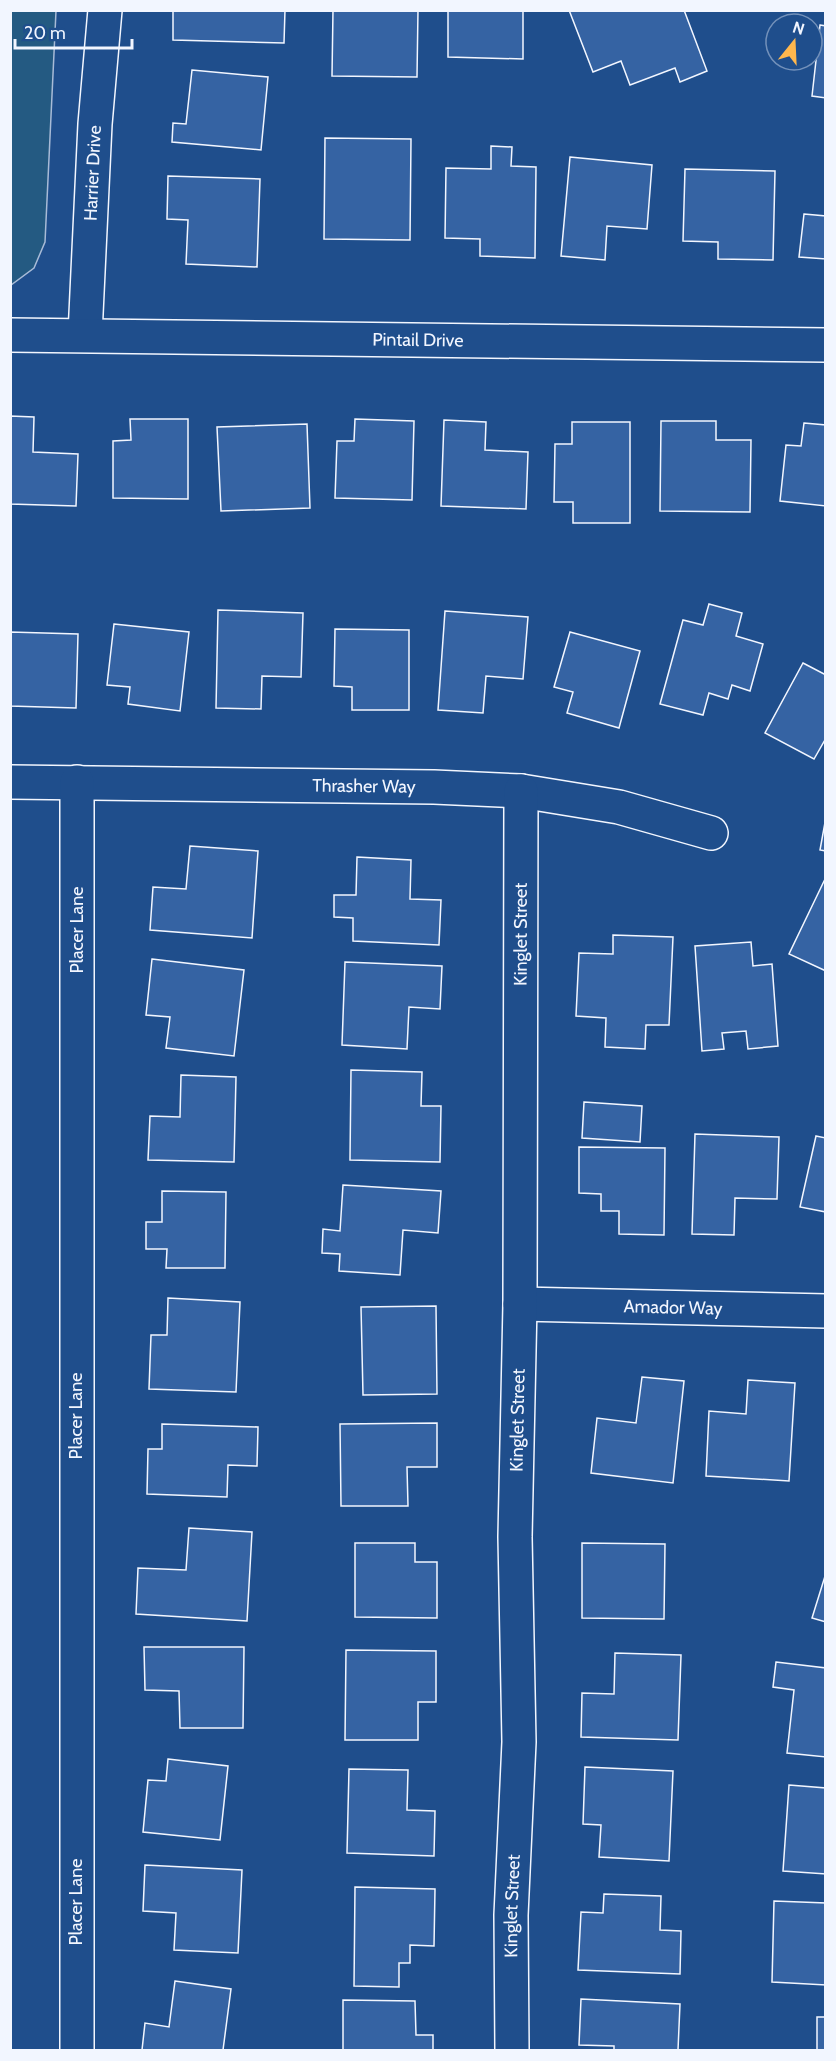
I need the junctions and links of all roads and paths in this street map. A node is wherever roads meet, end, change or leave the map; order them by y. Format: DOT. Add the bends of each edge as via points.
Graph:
graph roads {
  1 [pos="105,10"];
  2 [pos="10,335"];
  3 [pos="85,335"];
  4 [pos="825,345"];
  5 [pos="10,782"];
  6 [pos="77,782"];
  7 [pos="521,791"];
  8 [pos="711,833"];
  9 [pos="520,1304"];
  10 [pos="825,1311"];
  11 [pos="77,2050"];
  12 [pos="512,2050"];
  1 -- 3 [label="street, Harrier Drive"];
  2 -- 3 [label="street, Pintail Drive"];
  3 -- 4 [label="street, Pintail Drive"];
  5 -- 6 [label="street, Thrasher Way"];
  6 -- 7 [label="street, Thrasher Way"];
  6 -- 11 [label="street, Placer Lane"];
  7 -- 8 [label="street, Thrasher Way" via="619,807"];
  7 -- 9 [label="street, Kinglet Street"];
  9 -- 10 [label="street, Amador Way"];
  9 -- 12 [label="street, Kinglet Street" via="515,1537 519,1742 511,1915"];
}
